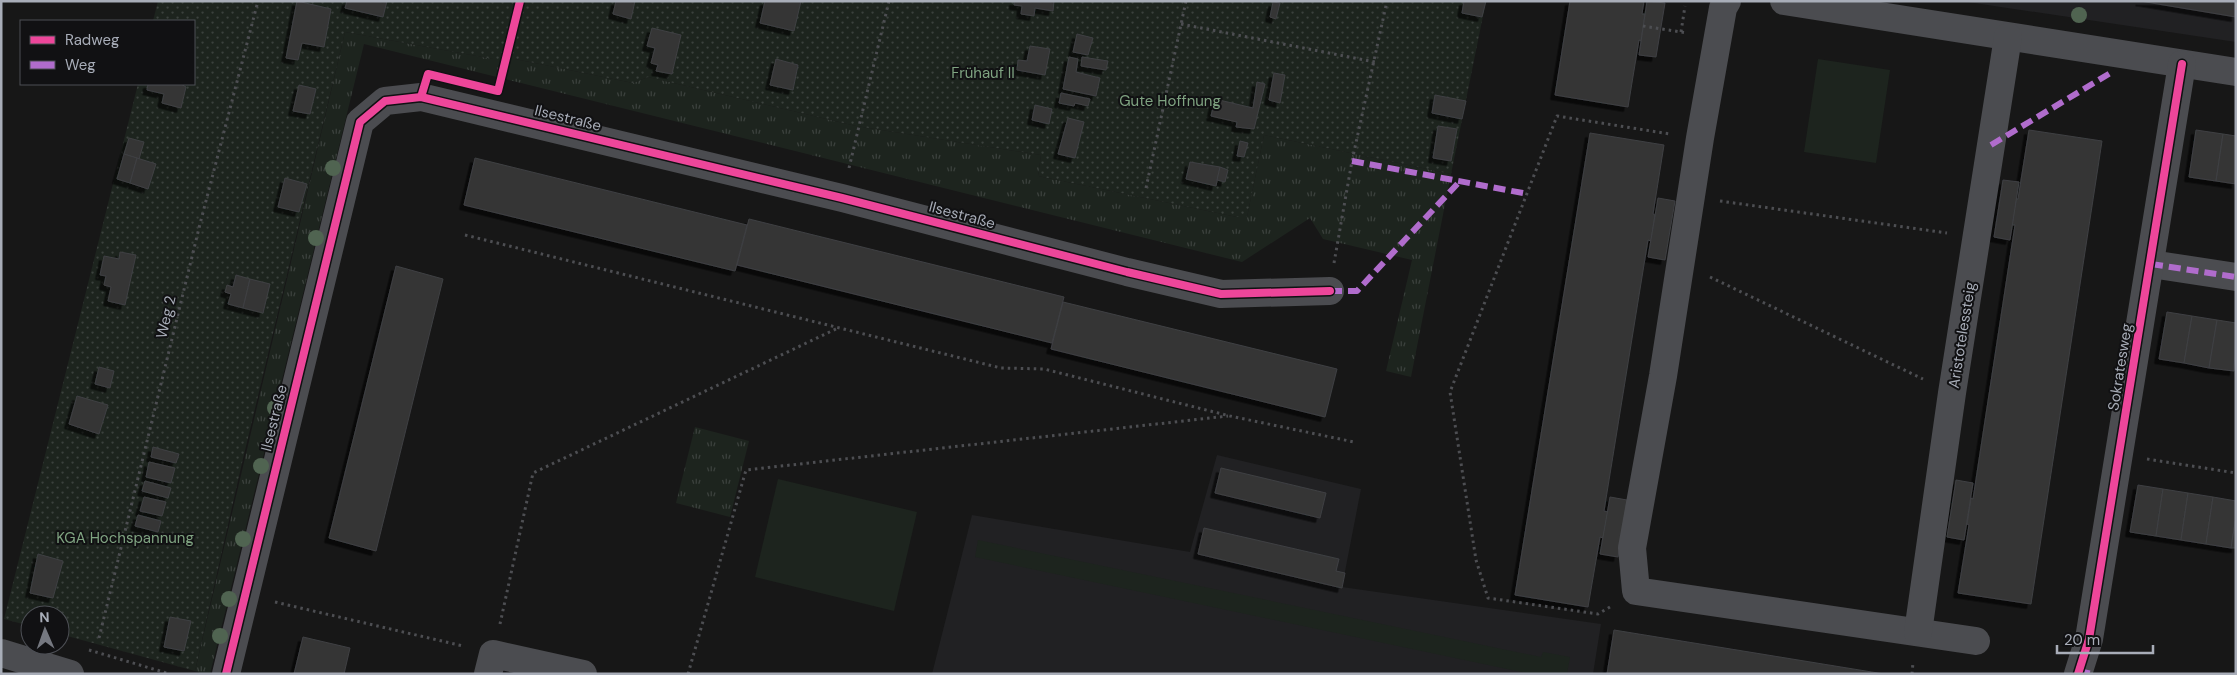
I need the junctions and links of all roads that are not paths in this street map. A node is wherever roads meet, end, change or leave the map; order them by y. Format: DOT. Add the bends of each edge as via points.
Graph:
graph roads {
  1 [pos="1727,1"];
  2 [pos="1784,1"];
  3 [pos="2008,38"];
  4 [pos="2182,64"];
  5 [pos="2236,72"];
  6 [pos="2151,264"];
  7 [pos="2236,278"];
  8 [pos="1330,290"];
  9 [pos="1918,632"];
  10 [pos="1976,641"];
  11 [pos="1,653"];
  12 [pos="491,664"];
  13 [pos="2083,673"];
  14 [pos="70,674"];
  15 [pos="226,674"];
  16 [pos="582,674"];
  1 -- 9 [label="street" via="1723,8 1700,138 1632,548 1636,590"];
  2 -- 3 [label="street"];
  3 -- 4 [label="street"];
  3 -- 9 [label="street, Aristotelessteig"];
  4 -- 5 [label="street"];
  4 -- 6 [label="street, Sokratesweg"];
  6 -- 7 [label="street"];
  6 -- 13 [label="street, Sokratesweg"];
  8 -- 15 [label="street, Ilsestraße" via="1221,294 842,198 421,97 385,101 360,122"];
  9 -- 10 [label="street"];
  11 -- 14 [label="street"];
  12 -- 16 [label="street"];
}
